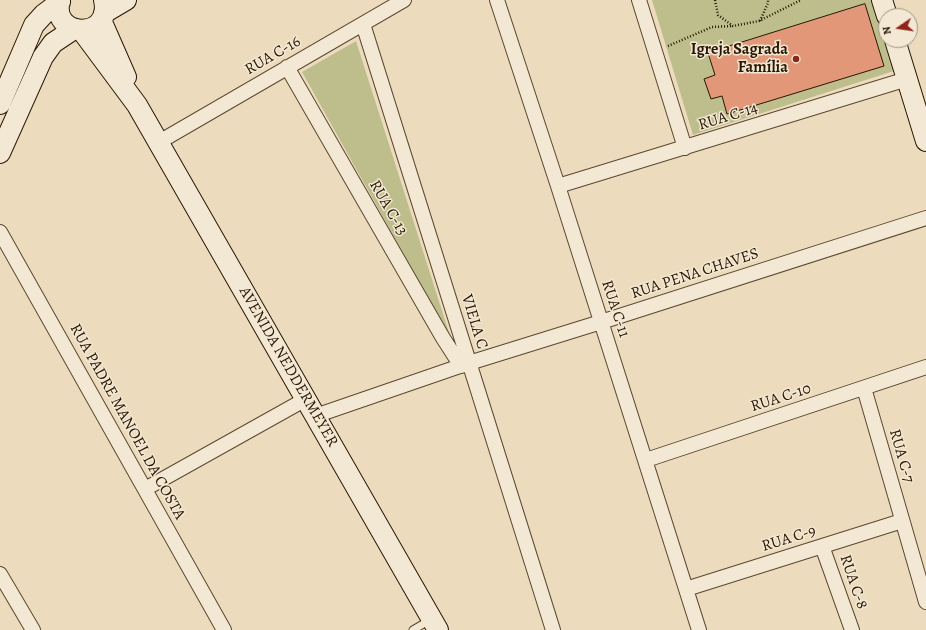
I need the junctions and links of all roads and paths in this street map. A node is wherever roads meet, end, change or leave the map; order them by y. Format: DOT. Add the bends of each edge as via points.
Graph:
graph roads {
  1 [pos="126,0"];
  2 [pos="404,0"];
  3 [pos="497,0"];
  4 [pos="639,0"];
  5 [pos="715,0"];
  6 [pos="768,0"];
  7 [pos="801,0"];
  8 [pos="60,1"];
  9 [pos="103,11"];
  10 [pos="760,21"];
  11 [pos="363,24"];
  12 [pos="733,26"];
  13 [pos="78,30"];
  14 [pos="897,48"];
  15 [pos="655,53"];
  16 [pos="287,68"];
  17 [pos="907,79"];
  18 [pos="0,104"];
  19 [pos="137,105"];
  20 [pos="926,141"];
  21 [pos="159,142"];
  22 [pos="685,148"];
  23 [pos="0,152"];
  24 [pos="558,186"];
  25 [pos="926,218"];
  26 [pos="0,232"];
  27 [pos="601,322"];
  28 [pos="465,364"];
  29 [pos="926,367"];
  30 [pos="864,388"];
  31 [pos="311,407"];
  32 [pos="646,460"];
  33 [pos="145,489"];
  34 [pos="902,521"];
  35 [pos="822,546"];
  36 [pos="0,574"];
  37 [pos="686,589"];
  38 [pos="926,602"];
  39 [pos="435,625"];
  40 [pos="33,630"];
  41 [pos="224,630"];
  42 [pos="413,630"];
  43 [pos="553,630"];
  44 [pos="699,630"];
  45 [pos="852,630"];
  1 -- 9 [label="street"];
  2 -- 11 [label="street, RUA C-16"];
  3 -- 24 [label="street, RUA C-11"];
  4 -- 15 [label="street"];
  5 -- 12 [label="path" via="718,15"];
  6 -- 10 [label="path"];
  7 -- 10 [label="path"];
  8 -- 13 [label="street, AVENIDA NEDDERMEYER" via="60,15 64,21"];
  8 -- 18 [label="street" via="34,26"];
  9 -- 13 [label="street" via="96,26"];
  9 -- 19 [label="street, AVENIDA NEDDERMEYER"];
  10 -- 12 [label="path"];
  11 -- 16 [label="street, RUA C-16"];
  11 -- 28 [label="street, VIELA C"];
  12 -- 15 [label="path" via="712,27"];
  13 -- 19 [label="street, AVENIDA NEDDERMEYER"];
  13 -- 23 [label="street" via="53,43 43,57"];
  14 -- 17 [label="street"];
  15 -- 22 [label="street"];
  16 -- 21 [label="street, RUA C-16"];
  16 -- 28 [label="street, RUA C-13" via="443,338"];
  17 -- 20 [label="street"];
  17 -- 22 [label="street, RUA C-14"];
  19 -- 21 [label="street, AVENIDA NEDDERMEYER"];
  21 -- 31 [label="street, AVENIDA NEDDERMEYER"];
  22 -- 24 [label="street, RUA C-14"];
  24 -- 27 [label="street, RUA C-11"];
  25 -- 27 [label="street, RUA PENA CHAVES"];
  26 -- 33 [label="street, RUA PADRE MANOEL DA COSTA"];
  27 -- 28 [label="street, RUA PENA CHAVES"];
  27 -- 32 [label="street, RUA C-11"];
  28 -- 31 [label="street, RUA PENA CHAVES"];
  28 -- 43 [label="street, VIELA C"];
  29 -- 30 [label="street, RUA C-10"];
  30 -- 32 [label="street, RUA C-10"];
  30 -- 34 [label="street, RUA C-7"];
  31 -- 33 [label="street, RUA PENA CHAVES"];
  31 -- 39 [label="street, AVENIDA NEDDERMEYER"];
  32 -- 37 [label="street, RUA C-11"];
  33 -- 41 [label="street, RUA PADRE MANOEL DA COSTA"];
  34 -- 35 [label="street, RUA C-9"];
  34 -- 38 [label="street, RUA C-7"];
  35 -- 37 [label="street, RUA C-9"];
  35 -- 45 [label="street, RUA C-8"];
  36 -- 40 [label="street"];
  37 -- 44 [label="street, RUA C-11"];
  39 -- 42 [label="lane"];
}
